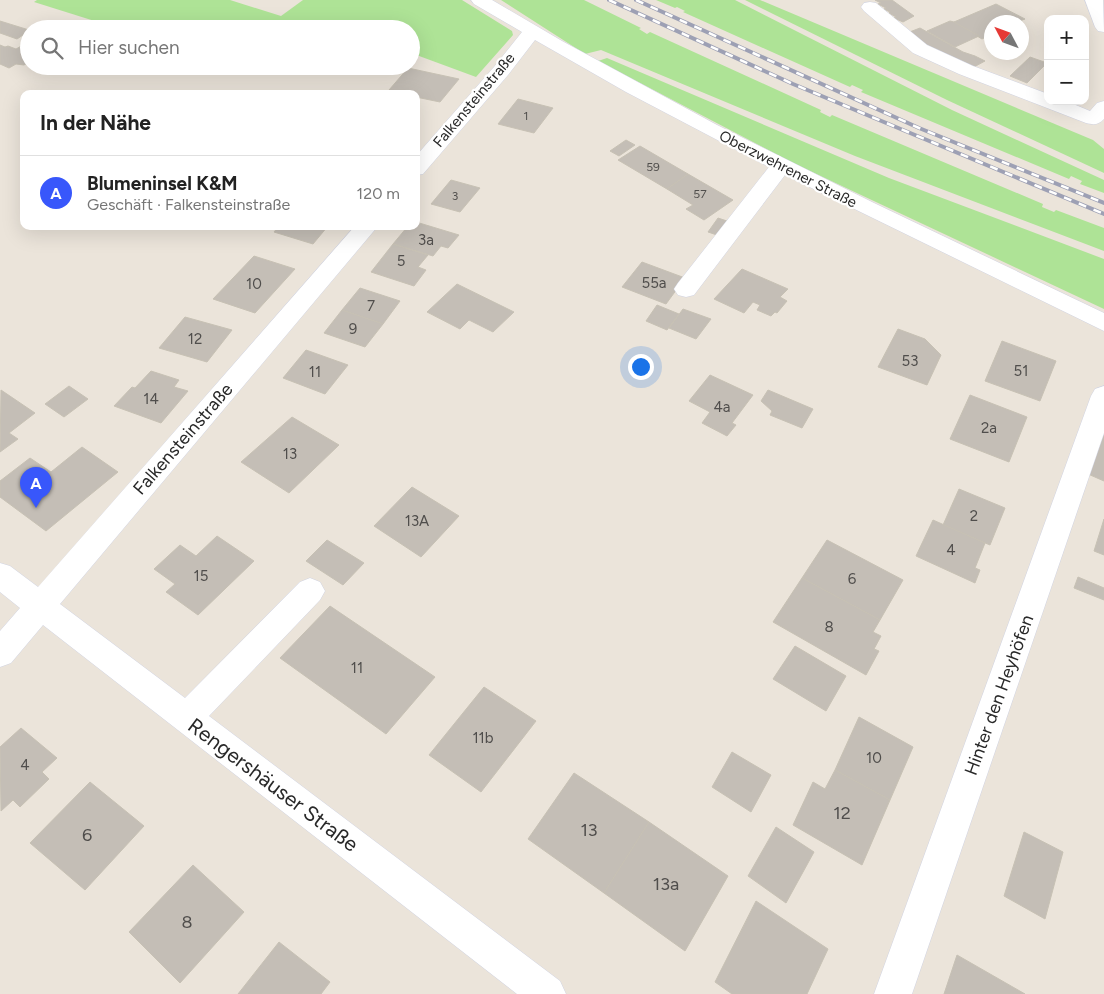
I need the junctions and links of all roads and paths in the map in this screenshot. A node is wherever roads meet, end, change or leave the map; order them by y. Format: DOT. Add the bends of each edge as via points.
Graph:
graph roads {
  1 [pos="480,0"];
  2 [pos="1094,0"];
  3 [pos="870,7"];
  4 [pos="1104,27"];
  5 [pos="532,31"];
  6 [pos="1044,99"];
  7 [pos="1065,105"];
  8 [pos="1098,113"];
  9 [pos="420,164"];
  10 [pos="781,166"];
  11 [pos="364,230"];
  12 [pos="686,289"];
  13 [pos="1104,323"];
  14 [pos="1104,396"];
  15 [pos="0,576"];
  16 [pos="310,591"];
  17 [pos="39,606"];
  18 [pos="0,653"];
  19 [pos="186,718"];
  20 [pos="547,994"];
  21 [pos="893,994"];
  1 -- 5 [label="street, Oberzwehrener Straße"];
  2 -- 4 [label="street"];
  3 -- 6 [label="street" via="920,49"];
  5 -- 9 [label="street, Falkensteinstraße"];
  5 -- 10 [label="street, Oberzwehrener Straße"];
  7 -- 8 [label="street"];
  10 -- 12 [label="street"];
  10 -- 13 [label="street, Oberzwehrener Straße"];
  11 -- 17 [label="street, Falkensteinstraße"];
  14 -- 21 [label="street, Hinter den Heyhöfen"];
  15 -- 17 [label="street, Rengershäuser Straße"];
  16 -- 19 [label="street"];
  17 -- 18 [label="street, Falkensteinstraße"];
  17 -- 19 [label="street, Rengershäuser Straße"];
  19 -- 20 [label="street, Rengershäuser Straße"];
}
